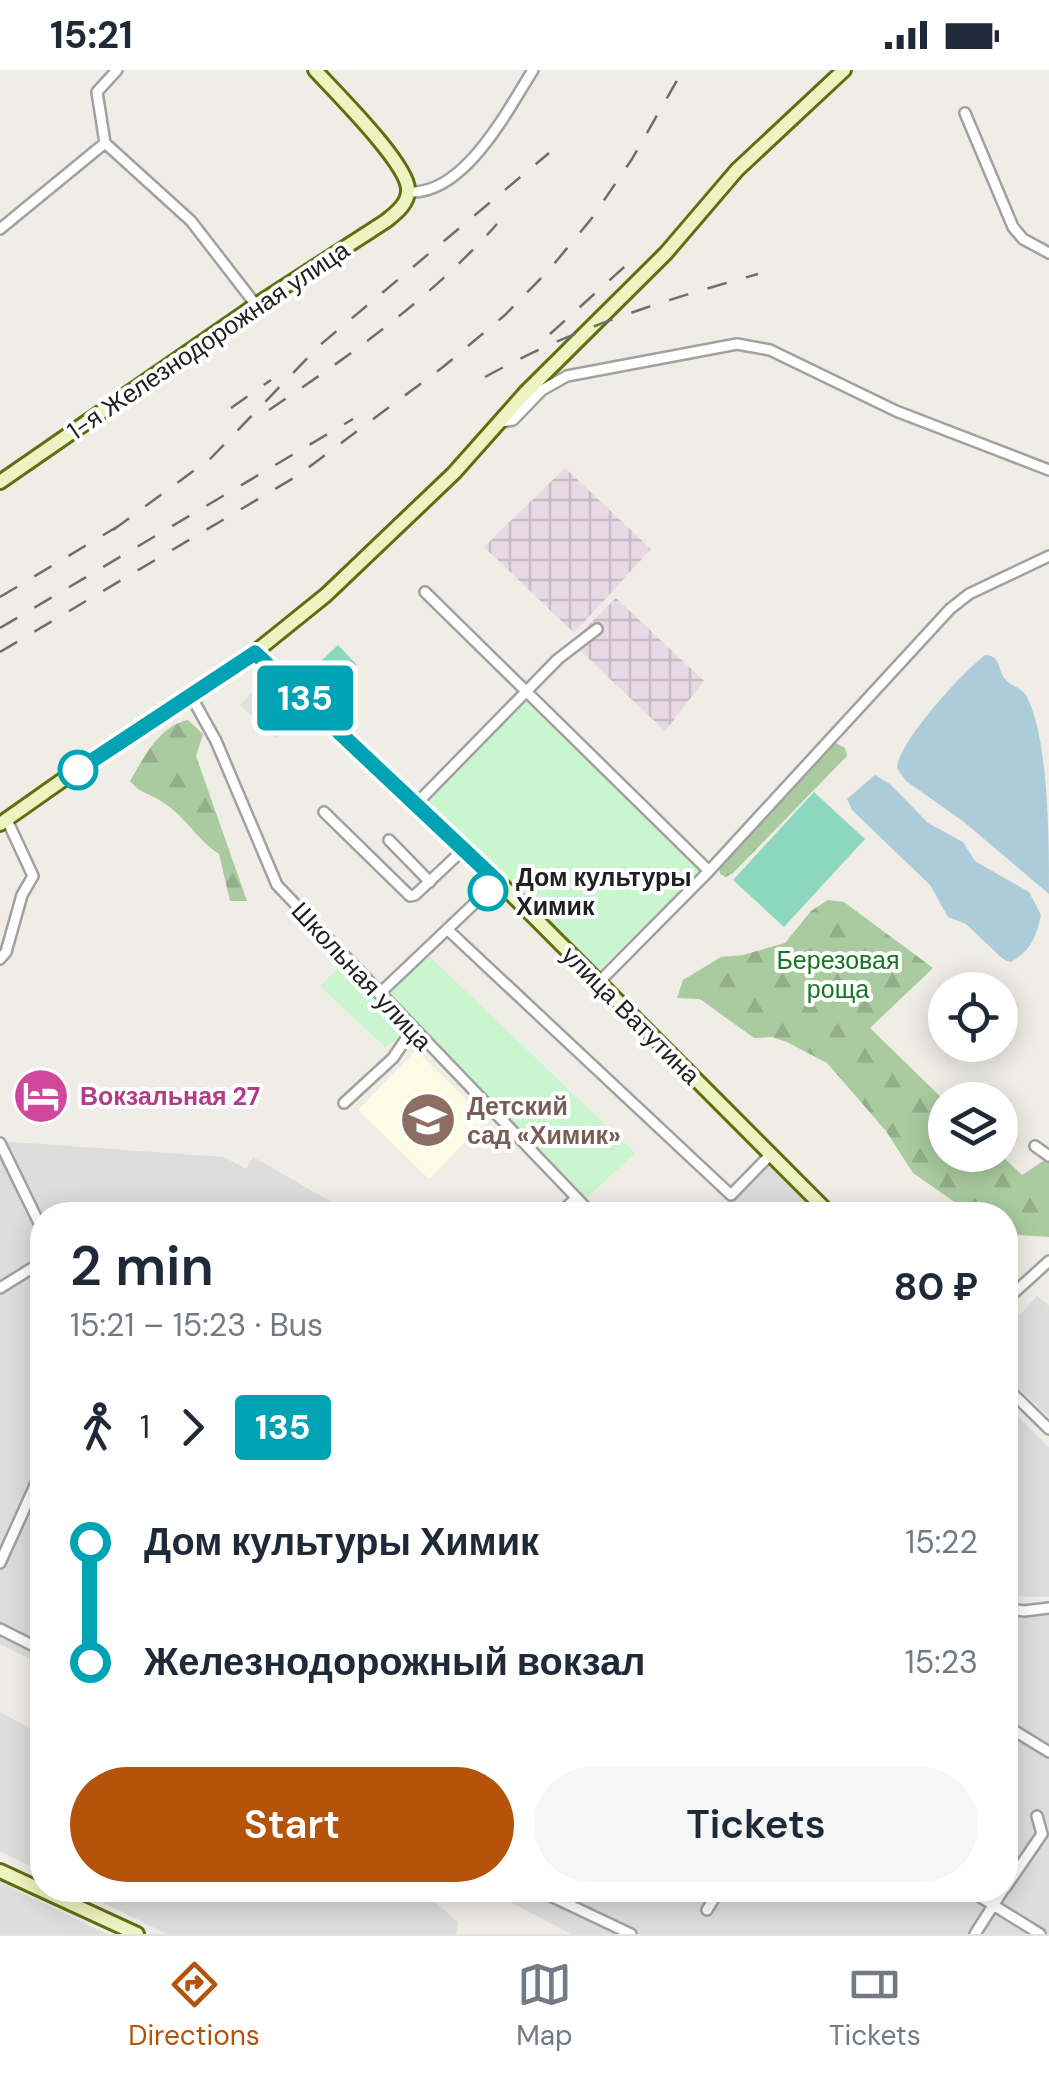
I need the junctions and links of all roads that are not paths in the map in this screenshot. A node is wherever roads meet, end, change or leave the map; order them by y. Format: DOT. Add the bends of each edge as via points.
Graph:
graph roads {
  1 [pos="117,70"];
  2 [pos="315,70"];
  3 [pos="533,70"];
  4 [pos="844,70"];
  5 [pos="964,114"];
  6 [pos="105,143"];
  7 [pos="408,192"];
  8 [pos="0,229"];
  9 [pos="1049,253"];
  10 [pos="256,305"];
  11 [pos="500,422"];
  12 [pos="1049,470"];
  13 [pos="0,482"];
  14 [pos="1049,556"];
  15 [pos="425,592"];
  16 [pos="597,629"];
  17 [pos="255,653"];
  18 [pos="528,693"];
  19 [pos="191,696"];
  20 [pos="417,803"];
  21 [pos="324,812"];
  22 [pos="3,822"];
  23 [pos="389,840"];
  24 [pos="464,849"];
  25 [pos="709,871"];
  26 [pos="430,882"];
  27 [pos="498,882"];
  28 [pos="448,930"];
  29 [pos="0,959"];
  30 [pos="599,982"];
  31 [pos="379,994"];
  32 [pos="412,1030"];
  33 [pos="344,1104"];
  34 [pos="0,1143"];
  35 [pos="1035,1146"];
  36 [pos="770,1155"];
  37 [pos="1049,1156"];
  38 [pos="576,1198"];
  39 [pos="572,1202"];
  40 [pos="580,1202"];
  41 [pos="818,1202"];
  42 [pos="30,1204"];
  43 [pos="1049,1261"];
  44 [pos="30,1269"];
  45 [pos="0,1288"];
  46 [pos="1018,1289"];
  47 [pos="1018,1399"];
  48 [pos="1049,1429"];
  49 [pos="30,1497"];
  50 [pos="0,1563"];
  51 [pos="1049,1608"];
  52 [pos="1018,1610"];
  53 [pos="0,1629"];
  54 [pos="30,1644"];
  55 [pos="1018,1733"];
  56 [pos="1049,1752"];
  57 [pos="1036,1816"];
  58 [pos="1018,1869"];
  59 [pos="0,1871"];
  60 [pos="30,1885"];
  61 [pos="67,1902"];
  62 [pos="563,1902"];
  63 [pos="712,1902"];
  64 [pos="991,1902"];
  65 [pos="994,1904"];
  66 [pos="707,1910"];
  67 [pos="137,1934"];
  68 [pos="631,1934"];
  69 [pos="975,1934"];
  70 [pos="1040,1934"];
  1 -- 6 [label="street" via="98,92"];
  2 -- 7 [label="main road" via="392,158"];
  3 -- 7 [label="street" via="470,161 434,189"];
  4 -- 11 [label="main road" via="737,170 666,253"];
  5 -- 9 [label="street" via="1014,228"];
  6 -- 8 [label="street"];
  6 -- 10 [label="street" via="191,222"];
  7 -- 10 [label="main road, 1-я Железнодорожная улица" via="386,220"];
  10 -- 13 [label="main road, 1-я Железнодорожная улица"];
  11 -- 12 [label="street" via="514,420 542,390 567,376 738,344 770,350 911,417"];
  11 -- 17 [label="main road" via="390,536"];
  14 -- 25 [label="street" via="950,609"];
  15 -- 18 [label="street"];
  16 -- 18 [label="street"];
  17 -- 19 [label="main road"];
  17 -- 20 [label="main road, улица Ватутина"];
  18 -- 20 [label="street"];
  18 -- 25 [label="street"];
  19 -- 22 [label="main road"];
  19 -- 31 [label="street, Школьная улица" via="277,885"];
  20 -- 24 [label="main road, улица Ватутина"];
  21 -- 26 [label="street" via="408,895"];
  22 -- 29 [label="street" via="33,876"];
  23 -- 26 [label="street"];
  24 -- 26 [label="street"];
  24 -- 27 [label="main road, улица Ватутина"];
  25 -- 30 [label="street"];
  27 -- 28 [label="street"];
  27 -- 30 [label="main road, улица Ватутина"];
  28 -- 31 [label="street"];
  28 -- 36 [label="street" via="731,1194"];
  30 -- 36 [label="main road, улица Ватутина"];
  31 -- 32 [label="street, Школьная улица"];
  32 -- 33 [label="street"];
  32 -- 38 [label="street, Школьная улица"];
  34 -- 42 [label="street"];
  35 -- 37 [label="street"];
  36 -- 41 [label="main road, улица Ватутина"];
  38 -- 39 [label="street"];
  38 -- 40 [label="street, Школьная улица"];
  43 -- 46 [label="street"];
  44 -- 45 [label="street"];
  47 -- 48 [label="street"];
  49 -- 50 [label="street"];
  51 -- 52 [label="street"];
  53 -- 54 [label="street"];
  55 -- 56 [label="street"];
  57 -- 58 [label="street" via="1042,1834"];
  59 -- 60 [label="main road"];
  61 -- 67 [label="main road"];
  62 -- 68 [label="street"];
  63 -- 66 [label="street"];
  64 -- 65 [label="street"];
  65 -- 69 [label="street"];
  65 -- 70 [label="street"];
}
